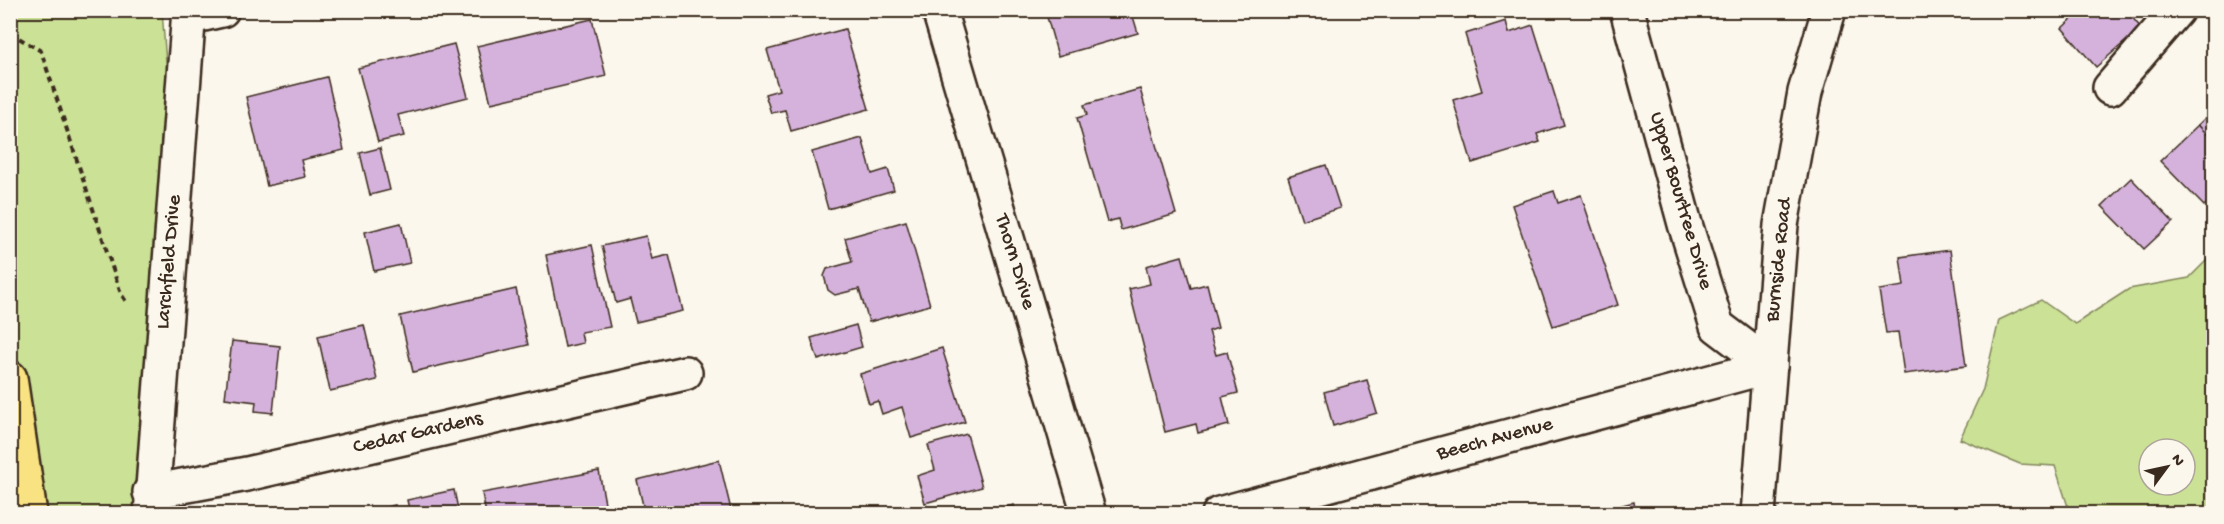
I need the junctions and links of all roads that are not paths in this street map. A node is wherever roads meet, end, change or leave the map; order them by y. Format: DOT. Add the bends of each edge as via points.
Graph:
graph roads {
  1 [pos="222,10"];
  2 [pos="939,10"];
  3 [pos="1627,10"];
  4 [pos="1829,10"];
  5 [pos="2177,10"];
  6 [pos="190,14"];
  7 [pos="2110,88"];
  8 [pos="1770,366"];
  9 [pos="685,373"];
  10 [pos="10,378"];
  11 [pos="151,503"];
  12 [pos="30,513"];
  13 [pos="1089,513"];
  14 [pos="1220,513"];
  15 [pos="1758,513"];
  1 -- 6 [label="street"];
  2 -- 13 [label="street, Thorn Drive"];
  3 -- 8 [label="street, Upper Bourtree Drive" via="1717,326"];
  4 -- 8 [label="street, Burnside Road" via="1805,92 1781,225"];
  5 -- 7 [label="street"];
  6 -- 11 [label="street, Larchfield Drive"];
  8 -- 14 [label="street, Beech Avenue"];
  8 -- 15 [label="street, Burnside Road"];
  9 -- 11 [label="street, Cedar Gardens" via="248,474"];
  10 -- 12 [label="main road"];
}
